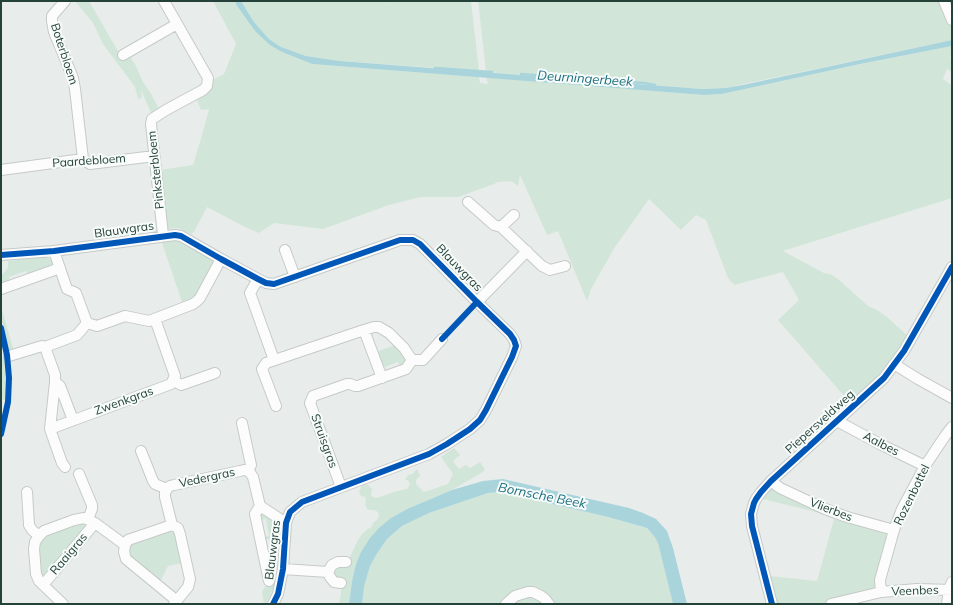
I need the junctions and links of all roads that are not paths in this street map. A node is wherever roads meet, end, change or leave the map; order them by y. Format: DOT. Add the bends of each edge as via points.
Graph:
graph roads {
  1 [pos="65,1"];
  2 [pos="164,1"];
  3 [pos="944,1"];
  4 [pos="952,20"];
  5 [pos="177,24"];
  6 [pos="123,55"];
  7 [pos="154,156"];
  8 [pos="83,159"];
  9 [pos="1,170"];
  10 [pos="468,202"];
  11 [pos="514,215"];
  12 [pos="501,227"];
  13 [pos="163,235"];
  14 [pos="54,250"];
  15 [pos="285,250"];
  16 [pos="527,252"];
  17 [pos="1,255"];
  18 [pos="220,259"];
  19 [pos="565,266"];
  20 [pos="60,268"];
  21 [pos="950,274"];
  22 [pos="295,277"];
  23 [pos="258,279"];
  24 [pos="1,289"];
  25 [pos="477,302"];
  26 [pos="155,319"];
  27 [pos="87,323"];
  28 [pos="364,330"];
  29 [pos="442,339"];
  30 [pos="45,347"];
  31 [pos="9,356"];
  32 [pos="274,360"];
  33 [pos="412,360"];
  34 [pos="894,364"];
  35 [pos="215,373"];
  36 [pos="382,378"];
  37 [pos="173,380"];
  38 [pos="55,382"];
  39 [pos="952,398"];
  40 [pos="276,406"];
  41 [pos="73,420"];
  42 [pos="837,421"];
  43 [pos="242,423"];
  44 [pos="952,427"];
  45 [pos="50,428"];
  46 [pos="142,451"];
  47 [pos="925,466"];
  48 [pos="65,467"];
  49 [pos="248,472"];
  50 [pos="80,474"];
  51 [pos="771,481"];
  52 [pos="341,487"];
  53 [pos="167,489"];
  54 [pos="27,492"];
  55 [pos="260,506"];
  56 [pos="91,521"];
  57 [pos="286,523"];
  58 [pos="172,525"];
  59 [pos="894,530"];
  60 [pos="39,536"];
  61 [pos="125,545"];
  62 [pos="346,562"];
  63 [pos="283,569"];
  64 [pos="328,572"];
  65 [pos="269,581"];
  66 [pos="341,583"];
  67 [pos="43,586"];
  68 [pos="951,587"];
  69 [pos="881,592"];
  70 [pos="175,602"];
  71 [pos="63,604"];
  72 [pos="273,604"];
  73 [pos="506,604"];
  74 [pos="549,604"];
  75 [pos="772,604"];
  76 [pos="831,604"];
  77 [pos="947,604"];
  1 -- 8 [label="street, Boterbloem" via="52,16 52,21 76,89"];
  2 -- 5 [label="street, Pinksterbloem"];
  3 -- 4 [label="street"];
  5 -- 6 [label="street"];
  5 -- 7 [label="street, Pinksterbloem" via="208,78 207,86 152,119"];
  7 -- 8 [label="street, Paardebloem" via="90,164"];
  7 -- 13 [label="street, Pinksterbloem"];
  8 -- 9 [label="street, Paardebloem"];
  10 -- 12 [label="street" via="494,225"];
  11 -- 12 [label="street"];
  12 -- 16 [label="street"];
  13 -- 14 [label="street, Blauwgras"];
  13 -- 18 [label="street, Blauwgras" via="181,236"];
  14 -- 17 [label="street, Blauwgras"];
  14 -- 20 [label="street"];
  15 -- 22 [label="street"];
  16 -- 19 [label="street" via="550,270"];
  16 -- 25 [label="street"];
  18 -- 23 [label="street, Blauwgras"];
  18 -- 26 [label="street" via="197,301"];
  20 -- 24 [label="street"];
  20 -- 27 [label="street" via="68,289 76,293"];
  21 -- 34 [label="street, Piepersveldweg"];
  22 -- 23 [label="street, Blauwgras" via="274,284"];
  22 -- 25 [label="street, Blauwgras" via="400,240 413,240"];
  23 -- 32 [label="street" via="250,293"];
  25 -- 52 [label="street, Blauwgras" via="510,334 516,346 480,420 429,454"];
  26 -- 27 [label="street" via="149,321 125,316 96,326"];
  26 -- 37 [label="street" via="175,376"];
  27 -- 30 [label="street" via="77,336"];
  28 -- 32 [label="street"];
  28 -- 33 [label="street" via="374,326 389,333"];
  28 -- 36 [label="street"];
  29 -- 33 [label="street, Struisgras" via="423,360"];
  30 -- 31 [label="street"];
  30 -- 38 [label="street"];
  32 -- 40 [label="street" via="262,369"];
  33 -- 36 [label="street, Struisgras" via="406,369"];
  34 -- 39 [label="street"];
  34 -- 42 [label="street, Piepersveldweg" via="876,386"];
  35 -- 37 [label="street" via="181,385"];
  36 -- 52 [label="street, Struisgras" via="358,386 347,384 313,396 310,402"];
  37 -- 41 [label="street, Zwenkgras" via="171,384"];
  38 -- 41 [label="street" via="60,386"];
  38 -- 45 [label="street"];
  41 -- 45 [label="street, Zwenkgras"];
  42 -- 47 [label="street, Aalbes"];
  42 -- 51 [label="street, Piepersveldweg"];
  43 -- 49 [label="street, Vedergras" via="251,465"];
  44 -- 47 [label="street, Rozenbottel"];
  45 -- 48 [label="street"];
  46 -- 53 [label="street, Vedergras" via="153,481"];
  47 -- 59 [label="street, Rozenbottel"];
  49 -- 53 [label="street, Vedergras" via="240,470 170,486"];
  49 -- 55 [label="street, Vedergras" via="253,477"];
  50 -- 56 [label="street, Raaigras" via="92,505"];
  51 -- 59 [label="street, Vlierbes" via="780,488 825,509"];
  51 -- 75 [label="street, Piepersveldweg" via="756,499 751,520"];
  52 -- 57 [label="street, Blauwgras" via="302,502 290,512"];
  53 -- 58 [label="street, Vedergras" via="165,497"];
  54 -- 60 [label="street" via="29,525"];
  55 -- 57 [label="street"];
  55 -- 65 [label="street, Vedergras" via="255,514"];
  56 -- 60 [label="street, Raaigras" via="84,518 74,520"];
  56 -- 61 [label="street, Raaigras"];
  56 -- 67 [label="street, Raaigras"];
  57 -- 63 [label="street, Blauwgras"];
  58 -- 61 [label="street" via="128,540"];
  58 -- 70 [label="street, Vedergras" via="178,528 180,534 190,579 188,587"];
  59 -- 69 [label="street, Rozenbottel" via="880,580"];
  60 -- 67 [label="street, Raaigras" via="34,549 36,574"];
  61 -- 70 [label="street" via="126,559"];
  62 -- 64 [label="street" via="332,565"];
  63 -- 64 [label="street"];
  63 -- 72 [label="street, Blauwgras" via="278,594"];
  64 -- 66 [label="street" via="334,582"];
  67 -- 71 [label="street, Raaigras"];
  68 -- 69 [label="street, Veenbes"];
  68 -- 77 [label="street"];
  69 -- 76 [label="street, Veenbes"];
  73 -- 74 [label="street" via="515,596 528,592 534,592"];
}
